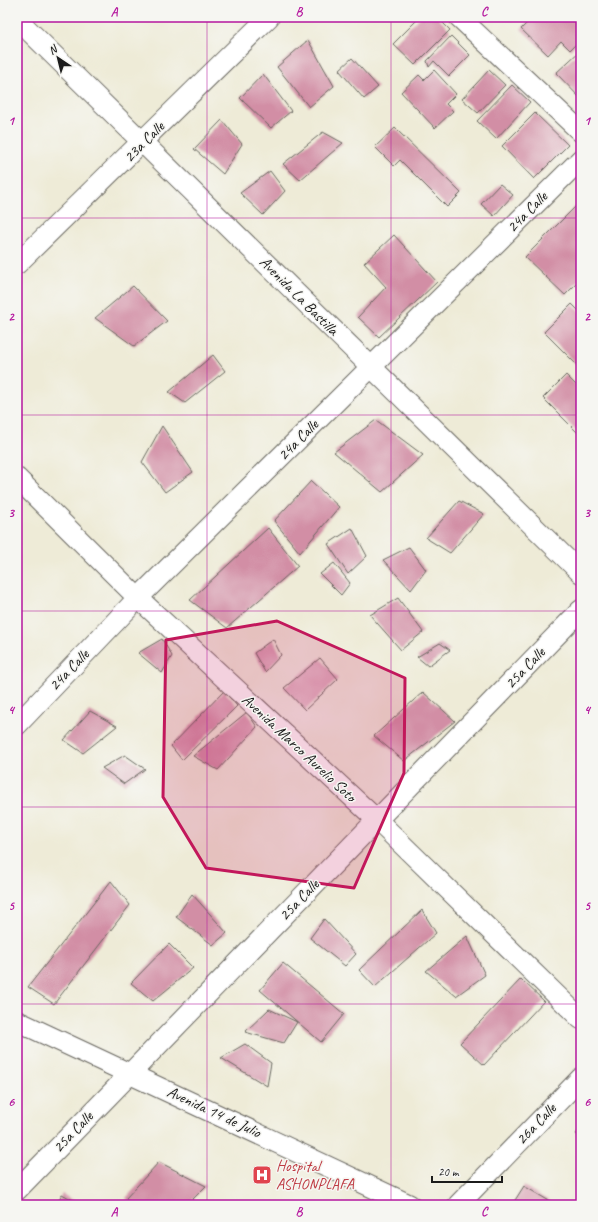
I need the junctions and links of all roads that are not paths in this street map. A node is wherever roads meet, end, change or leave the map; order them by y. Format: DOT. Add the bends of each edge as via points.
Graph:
graph roads {
  1 [pos="269,17"];
  2 [pos="459,17"];
  3 [pos="19,24"];
  4 [pos="581,132"];
  5 [pos="143,142"];
  6 [pos="581,158"];
  7 [pos="17,264"];
  8 [pos="372,368"];
  9 [pos="17,478"];
  10 [pos="581,573"];
  11 [pos="138,598"];
  12 [pos="581,610"];
  13 [pos="17,725"];
  14 [pos="377,820"];
  15 [pos="581,1019"];
  16 [pos="17,1021"];
  17 [pos="131,1073"];
  18 [pos="581,1078"];
  19 [pos="17,1190"];
  20 [pos="410,1205"];
  21 [pos="458,1205"];
  1 -- 5 [label="street, 23a Calle"];
  2 -- 4 [label="street"];
  3 -- 5 [label="street, Avenida La Bastilla"];
  5 -- 7 [label="street, 23a Calle"];
  5 -- 8 [label="street, Avenida La Bastilla"];
  6 -- 8 [label="street, 24a Calle"];
  8 -- 10 [label="street, Avenida La Bastilla"];
  8 -- 11 [label="street, 24a Calle"];
  9 -- 11 [label="street, Avenida Marco Aurelio Soto"];
  11 -- 13 [label="street, 24a Calle"];
  11 -- 14 [label="street, Avenida Marco Aurelio Soto"];
  12 -- 14 [label="street, 25a Calle"];
  14 -- 15 [label="street, Avenida Marco Aurelio Soto"];
  14 -- 17 [label="street, 25a Calle"];
  16 -- 17 [label="street, Avenida 14 de Julio"];
  17 -- 19 [label="street, 25a Calle"];
  17 -- 20 [label="street, Avenida 14 de Julio"];
  18 -- 21 [label="street, 26a Calle"];
}
